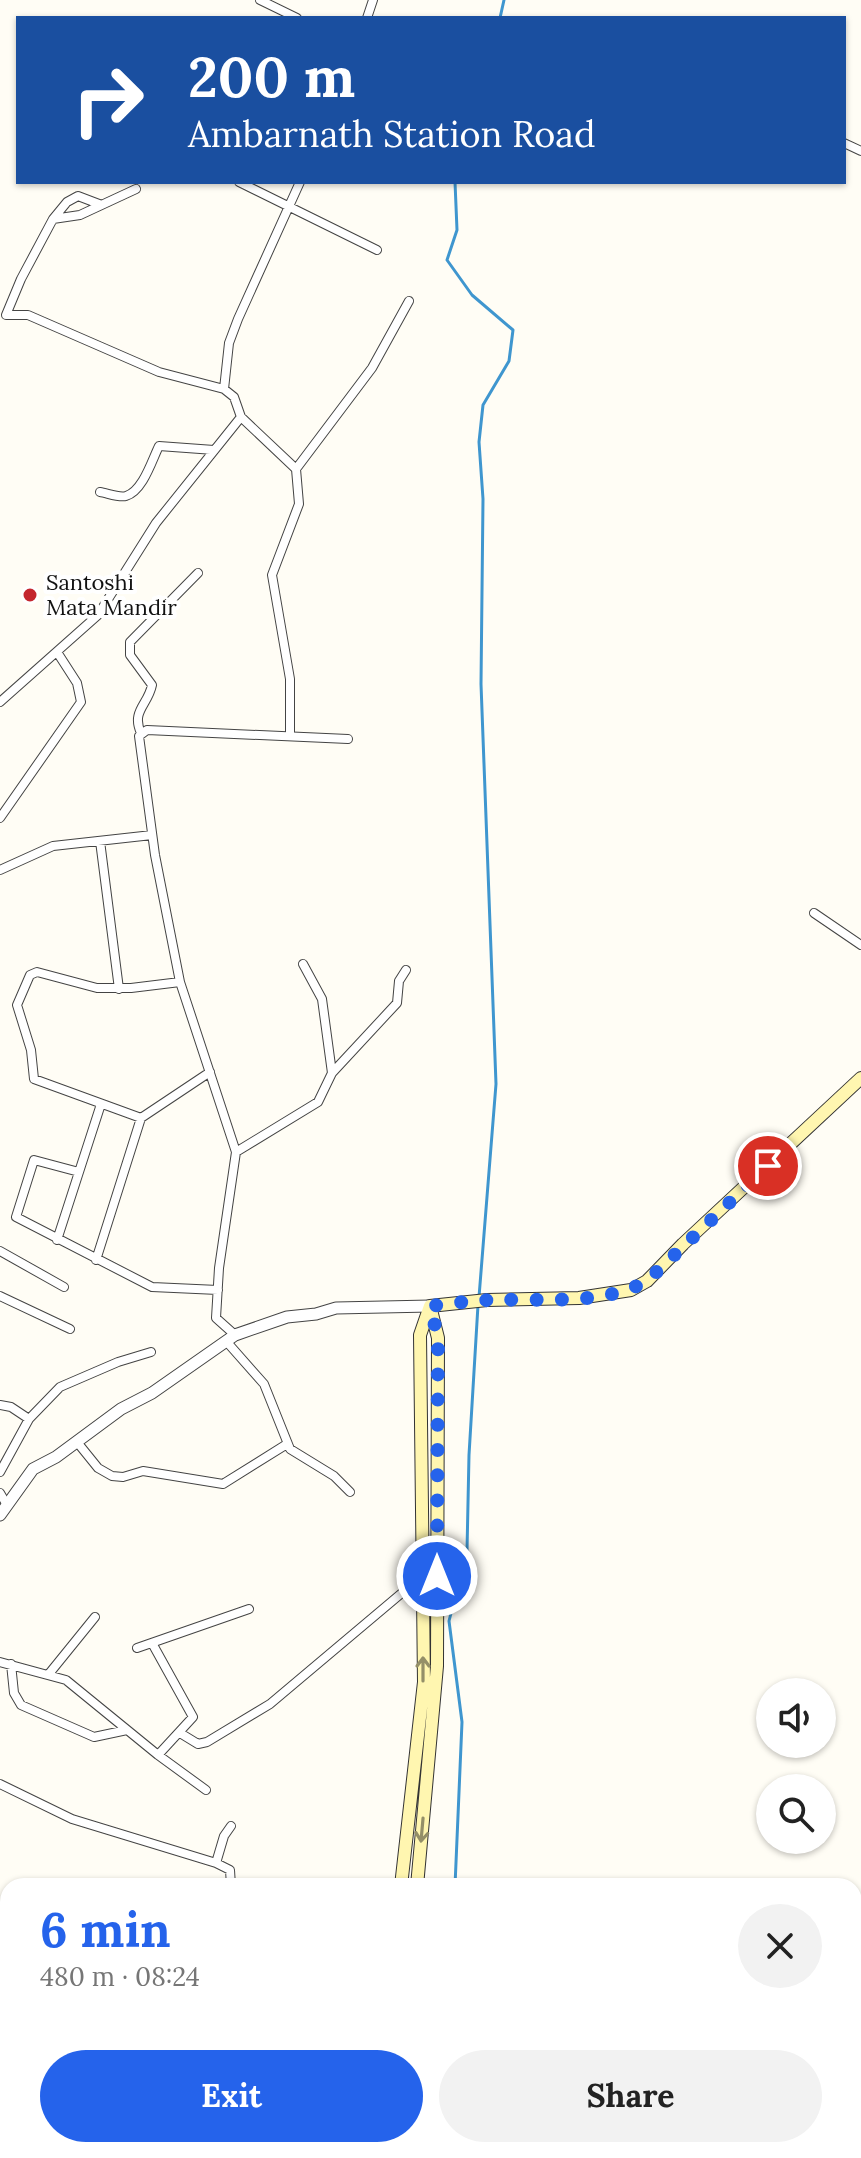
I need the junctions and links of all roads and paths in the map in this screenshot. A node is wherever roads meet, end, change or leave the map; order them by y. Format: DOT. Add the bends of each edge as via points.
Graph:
graph roads {
  1 [pos="260,0"];
  2 [pos="293,16"];
  3 [pos="243,184"];
  4 [pos="299,184"];
  5 [pos="136,189"];
  6 [pos="99,204"];
  7 [pos="289,206"];
  8 [pos="53,219"];
  9 [pos="377,250"];
  10 [pos="409,301"];
  11 [pos="3,316"];
  12 [pos="224,389"];
  13 [pos="241,417"];
  14 [pos="214,450"];
  15 [pos="296,469"];
  16 [pos="100,492"];
  17 [pos="198,573"];
  18 [pos="57,652"];
  19 [pos="0,702"];
  20 [pos="141,733"];
  21 [pos="290,735"];
  22 [pos="348,739"];
  23 [pos="0,818"];
  24 [pos="152,835"];
  25 [pos="100,841"];
  26 [pos="0,870"];
  27 [pos="814,913"];
  28 [pos="861,945"];
  29 [pos="303,964"];
  30 [pos="406,970"];
  31 [pos="180,982"];
  32 [pos="119,989"];
  33 [pos="210,1072"];
  34 [pos="332,1073"];
  35 [pos="861,1078"];
  36 [pos="101,1104"];
  37 [pos="141,1118"];
  38 [pos="236,1152"];
  39 [pos="79,1172"];
  40 [pos="57,1240"];
  41 [pos="0,1251"];
  42 [pos="96,1260"];
  43 [pos="64,1287"];
  44 [pos="218,1290"];
  45 [pos="0,1296"];
  46 [pos="430,1306"];
  47 [pos="70,1329"];
  48 [pos="230,1338"];
  49 [pos="151,1352"];
  50 [pos="0,1405"];
  51 [pos="29,1419"];
  52 [pos="77,1442"];
  53 [pos="287,1444"];
  54 [pos="0,1472"];
  55 [pos="350,1492"];
  56 [pos="0,1493"];
  57 [pos="4,1510"];
  58 [pos="423,1576"];
  59 [pos="249,1609"];
  60 [pos="95,1617"];
  61 [pos="152,1643"];
  62 [pos="137,1648"];
  63 [pos="0,1662"];
  64 [pos="11,1664"];
  65 [pos="48,1675"];
  66 [pos="127,1730"];
  67 [pos="180,1733"];
  68 [pos="158,1755"];
  69 [pos="0,1784"];
  70 [pos="206,1790"];
  71 [pos="231,1826"];
  72 [pos="216,1863"];
  73 [pos="230,1878"];
  74 [pos="402,1878"];
  75 [pos="418,1878"];
  1 -- 2 [label="street"];
  3 -- 7 [label="street"];
  4 -- 7 [label="street"];
  5 -- 6 [label="street"];
  6 -- 8 [label="street" via="80,215"];
  6 -- 8 [label="street" via="78,196"];
  7 -- 9 [label="street"];
  7 -- 12 [label="street" via="233,331"];
  8 -- 11 [label="street"];
  10 -- 15 [label="street" via="372,368"];
  11 -- 12 [label="street" via="28,315 159,372"];
  12 -- 13 [label="street"];
  13 -- 14 [label="street"];
  13 -- 15 [label="street"];
  14 -- 16 [label="street" via="159,446 129,495"];
  14 -- 18 [label="street" via="156,523 98,615"];
  15 -- 21 [label="street" via="299,504 272,575 290,679"];
  17 -- 20 [label="street" via="130,642 130,655 152,685 138,710"];
  18 -- 19 [label="street"];
  18 -- 23 [label="street" via="77,683 81,702"];
  20 -- 21 [label="street"];
  20 -- 24 [label="street"];
  21 -- 22 [label="street"];
  24 -- 25 [label="street"];
  24 -- 31 [label="street"];
  25 -- 26 [label="street" via="53,846"];
  25 -- 32 [label="street"];
  27 -- 28 [label="street"];
  29 -- 34 [label="street" via="322,999"];
  30 -- 34 [label="street" via="397,1003"];
  31 -- 32 [label="street"];
  31 -- 33 [label="street"];
  32 -- 36 [label="street" via="37,972 26,978 17,1005 34,1079"];
  33 -- 37 [label="street"];
  33 -- 38 [label="street"];
  34 -- 38 [label="street" via="306,1112"];
  35 -- 46 [label="main road" via="647,1281 631,1290"];
  36 -- 37 [label="street"];
  36 -- 39 [label="street"];
  37 -- 42 [label="street"];
  38 -- 44 [label="street"];
  39 -- 40 [label="street"];
  39 -- 40 [label="street" via="34,1160 16,1214"];
  40 -- 42 [label="street"];
  41 -- 43 [label="street"];
  42 -- 44 [label="street" via="152,1287"];
  44 -- 48 [label="street" via="216,1318"];
  45 -- 47 [label="street"];
  46 -- 48 [label="street" via="336,1308 287,1317"];
  46 -- 58 [label="main road" via="420,1335"];
  46 -- 75 [label="main road, one-way" via="438,1338 437,1666"];
  48 -- 52 [label="street"];
  48 -- 53 [label="street" via="264,1384"];
  49 -- 51 [label="street" via="60,1387"];
  50 -- 51 [label="street"];
  51 -- 54 [label="street"];
  52 -- 53 [label="street" via="98,1468 112,1476 143,1471 223,1484"];
  52 -- 57 [label="street" via="33,1469"];
  53 -- 55 [label="street"];
  56 -- 57 [label="street"];
  58 -- 67 [label="street" via="270,1704 207,1742 198,1744"];
  74 -- 58 [label="main road, one-way" via="424,1682"];
  59 -- 61 [label="street"];
  60 -- 65 [label="street"];
  61 -- 62 [label="street"];
  61 -- 67 [label="street" via="192,1713 192,1721"];
  63 -- 64 [label="street"];
  64 -- 65 [label="street"];
  64 -- 66 [label="street" via="21,1705 94,1737"];
  65 -- 66 [label="street" via="66,1680"];
  66 -- 68 [label="street"];
  67 -- 68 [label="street"];
  68 -- 70 [label="street"];
  69 -- 72 [label="street" via="72,1819"];
  71 -- 72 [label="street"];
  72 -- 73 [label="street" via="230,1870"];
}
